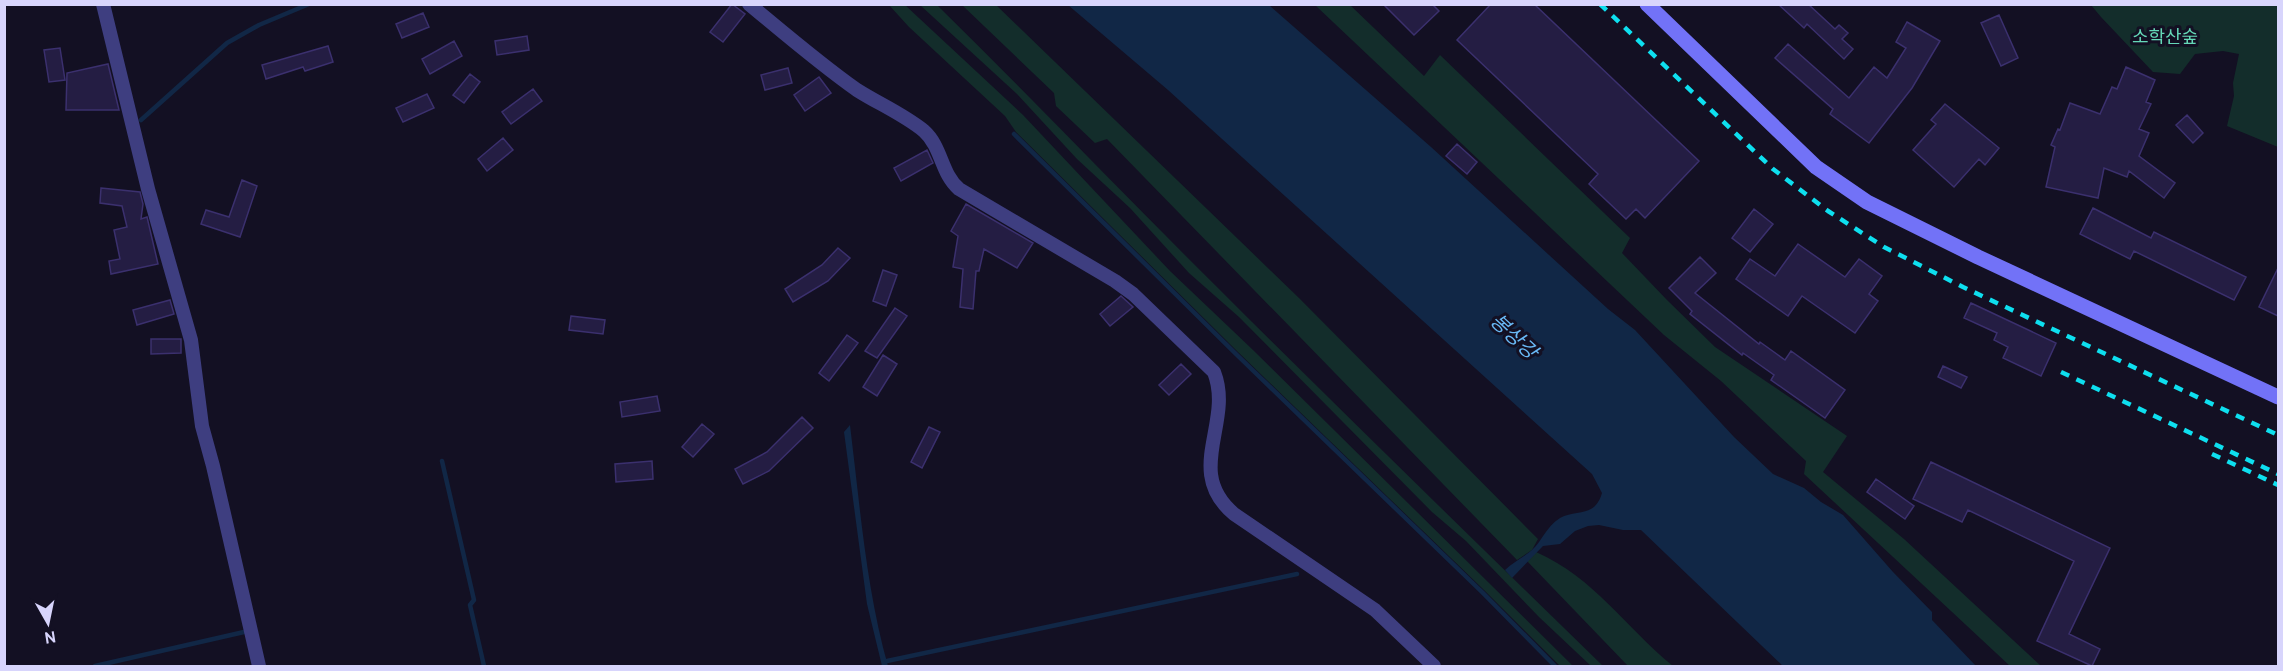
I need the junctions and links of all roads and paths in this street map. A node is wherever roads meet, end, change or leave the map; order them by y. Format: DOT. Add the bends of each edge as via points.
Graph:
graph roads {
  1 [pos="103,4"];
  2 [pos="748,4"];
  3 [pos="1647,4"];
  4 [pos="2278,397"];
  5 [pos="259,666"];
  6 [pos="1434,666"];
  1 -- 5 [label="street" via="148,189 191,340 202,426"];
  2 -- 6 [label="street" via="858,90 926,133 951,182 959,189 1115,280 1214,372 1220,404 1209,467 1217,496 1234,514 1375,610"];
  3 -- 4 [label="main road" via="1816,167 1867,202"];
}
